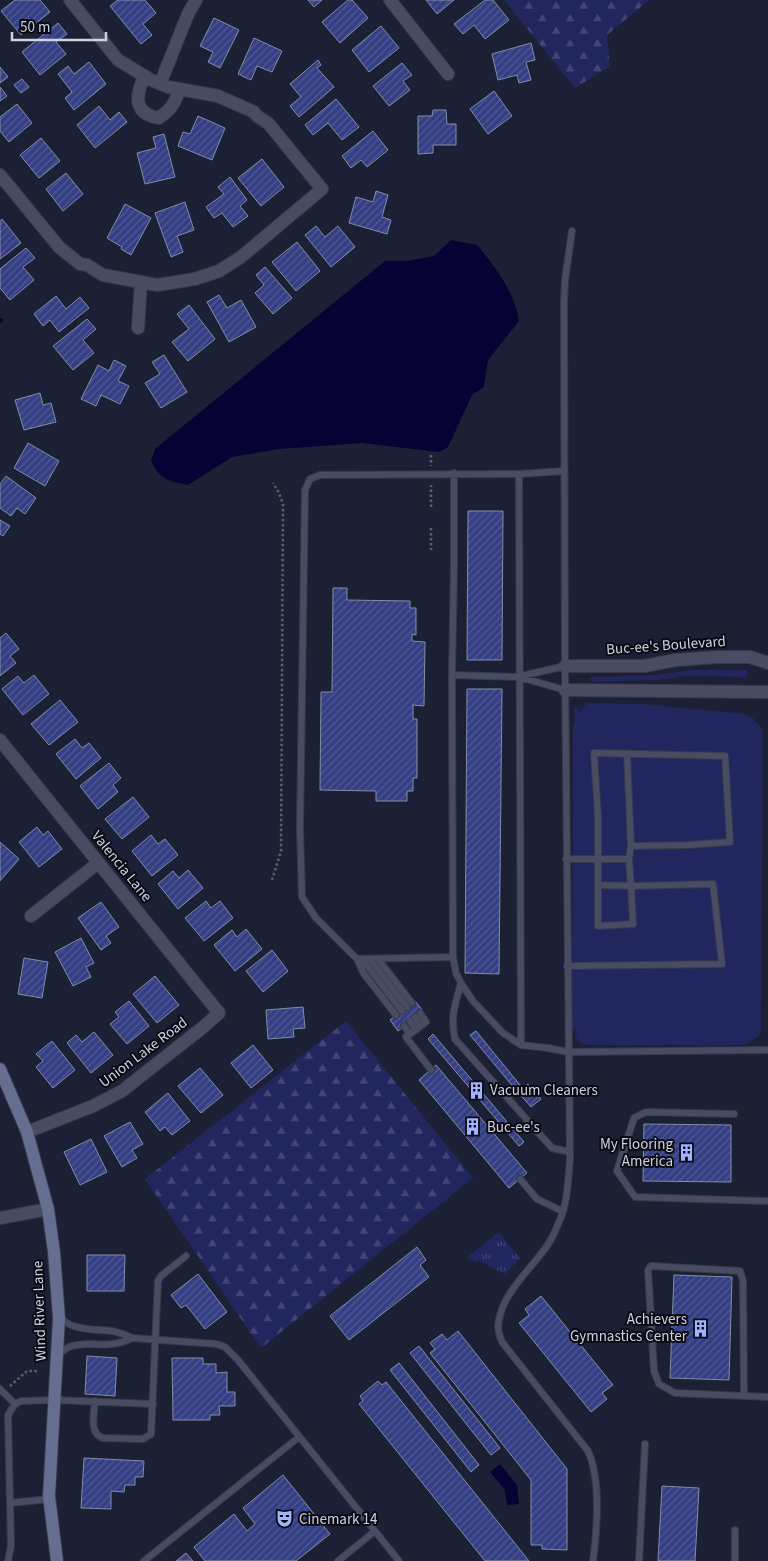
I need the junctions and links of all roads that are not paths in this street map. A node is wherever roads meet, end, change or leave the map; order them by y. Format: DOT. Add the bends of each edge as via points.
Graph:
graph roads {
  1 [pos="70,0"];
  2 [pos="196,0"];
  3 [pos="390,0"];
  4 [pos="448,74"];
  5 [pos="145,76"];
  6 [pos="160,84"];
  7 [pos="179,90"];
  8 [pos="0,175"];
  9 [pos="572,231"];
  10 [pos="141,282"];
  11 [pos="138,328"];
  12 [pos="564,471"];
  13 [pos="454,473"];
  14 [pos="519,474"];
  15 [pos="768,663"];
  16 [pos="564,666"];
  17 [pos="452,674"];
  18 [pos="519,677"];
  19 [pos="565,690"];
  20 [pos="768,692"];
  21 [pos="0,740"];
  22 [pos="627,754"];
  23 [pos="631,846"];
  24 [pos="566,859"];
  25 [pos="598,859"];
  26 [pos="629,859"];
  27 [pos="98,863"];
  28 [pos="598,885"];
  29 [pos="631,886"];
  30 [pos="31,916"];
  31 [pos="453,957"];
  32 [pos="359,959"];
  33 [pos="370,959"];
  34 [pos="378,959"];
  35 [pos="567,966"];
  36 [pos="461,983"];
  37 [pos="404,1009"];
  38 [pos="219,1012"];
  39 [pos="415,1030"];
  40 [pos="521,1045"];
  41 [pos="768,1050"];
  42 [pos="568,1052"];
  43 [pos="0,1069"];
  44 [pos="430,1070"];
  45 [pos="734,1114"];
  46 [pos="27,1132"];
  47 [pos="570,1152"];
  48 [pos="520,1179"];
  49 [pos="768,1201"];
  50 [pos="48,1209"];
  51 [pos="562,1212"];
  52 [pos="0,1218"];
  53 [pos="186,1256"];
  54 [pos="59,1318"];
  55 [pos="132,1338"];
  56 [pos="155,1340"];
  57 [pos="58,1354"];
  58 [pos="0,1389"];
  59 [pos="744,1396"];
  60 [pos="768,1397"];
  61 [pos="55,1400"];
  62 [pos="94,1401"];
  63 [pos="15,1404"];
  64 [pos="153,1404"];
  65 [pos="299,1437"];
  66 [pos="645,1444"];
  67 [pos="50,1499"];
  68 [pos="10,1503"];
  69 [pos="735,1530"];
  70 [pos="374,1531"];
  71 [pos="8,1561"];
  72 [pos="57,1561"];
  73 [pos="144,1561"];
  74 [pos="338,1561"];
  75 [pos="398,1561"];
  76 [pos="593,1561"];
  77 [pos="639,1561"];
  78 [pos="735,1561"];
  1 -- 5 [label="street" via="118,60"];
  2 -- 6 [label="street"];
  3 -- 4 [label="street"];
  5 -- 6 [label="street"];
  5 -- 7 [label="street" via="137,99 149,116 159,118 167,112 176,103"];
  6 -- 7 [label="street"];
  7 -- 10 [label="street" via="218,96 254,112 268,123 322,189 241,258 212,273 157,285"];
  8 -- 10 [label="street" via="59,247 74,260 103,275"];
  9 -- 12 [label="lane" via="564,280"];
  10 -- 11 [label="street"];
  12 -- 14 [label="lane"];
  12 -- 16 [label="lane"];
  13 -- 14 [label="lane"];
  13 -- 17 [label="lane"];
  13 -- 32 [label="lane" via="320,475 310,478 305,490 300,828 302,897 316,918"];
  14 -- 18 [label="lane"];
  15 -- 16 [label="street, Buc-ee's Boulevard" via="750,657 716,657 644,666"];
  16 -- 18 [label="lane"];
  16 -- 19 [label="lane"];
  17 -- 18 [label="lane"];
  17 -- 31 [label="lane"];
  18 -- 19 [label="lane"];
  18 -- 40 [label="lane"];
  19 -- 20 [label="street"];
  19 -- 24 [label="lane"];
  21 -- 27 [label="street, Valencia Lane"];
  22 -- 23 [label="lane"];
  22 -- 23 [label="lane" via="725,756 730,842"];
  22 -- 25 [label="lane" via="594,754"];
  23 -- 26 [label="lane"];
  24 -- 25 [label="lane"];
  24 -- 35 [label="lane"];
  25 -- 26 [label="lane"];
  25 -- 28 [label="lane"];
  26 -- 29 [label="lane"];
  27 -- 30 [label="street"];
  27 -- 38 [label="street, Valencia Lane"];
  28 -- 29 [label="lane"];
  28 -- 29 [label="lane" via="598,926 633,924"];
  29 -- 35 [label="lane" via="713,884 722,964"];
  31 -- 34 [label="lane"];
  31 -- 36 [label="lane"];
  32 -- 33 [label="lane"];
  32 -- 37 [label="lane" via="364,974"];
  33 -- 34 [label="lane"];
  33 -- 37 [label="lane"];
  34 -- 37 [label="lane"];
  35 -- 42 [label="lane"];
  36 -- 40 [label="lane" via="503,1033"];
  36 -- 47 [label="lane" via="452,1024 455,1039 552,1148"];
  38 -- 46 [label="street, Union Lake Road" via="122,1091"];
  39 -- 39 [label="lane" via="426,1022 412,1019"];
  39 -- 44 [label="lane" via="406,1037"];
  40 -- 42 [label="lane"];
  41 -- 42 [label="lane"];
  42 -- 47 [label="lane"];
  43 -- 46 [label="street, Wind River Lane"];
  45 -- 49 [label="lane" via="646,1112 634,1118 617,1171 635,1198"];
  46 -- 50 [label="street, Wind River Lane"];
  47 -- 51 [label="lane"];
  48 -- 51 [label="lane" via="537,1199"];
  50 -- 52 [label="street"];
  50 -- 54 [label="street, Wind River Lane"];
  51 -- 76 [label="lane" via="550,1242 504,1305 498,1329 502,1342 588,1451 593,1462 596,1494"];
  53 -- 56 [label="lane" via="158,1281"];
  54 -- 55 [label="lane" via="78,1328 110,1330"];
  54 -- 57 [label="street, Wind River Lane"];
  55 -- 56 [label="lane"];
  55 -- 57 [label="lane" via="111,1346 69,1347"];
  56 -- 64 [label="lane"];
  56 -- 65 [label="lane" via="209,1342 225,1347"];
  57 -- 61 [label="street, Wind River Lane"];
  58 -- 63 [label="lane"];
  59 -- 59 [label="lane" via="675,1393 659,1384 654,1371 648,1270 651,1266 740,1271 743,1281"];
  59 -- 60 [label="lane"];
  61 -- 62 [label="lane"];
  61 -- 63 [label="lane"];
  61 -- 67 [label="street, Wind River Lane"];
  62 -- 64 [label="lane"];
  62 -- 64 [label="lane" via="95,1434 103,1438 148,1438 152,1429"];
  63 -- 68 [label="lane" via="8,1415"];
  65 -- 70 [label="lane"];
  65 -- 73 [label="lane"];
  66 -- 77 [label="lane"];
  67 -- 68 [label="lane"];
  67 -- 72 [label="street, Wind River Lane"];
  68 -- 71 [label="lane"];
  69 -- 78 [label="lane"];
  70 -- 74 [label="lane"];
  70 -- 75 [label="lane"];
}
